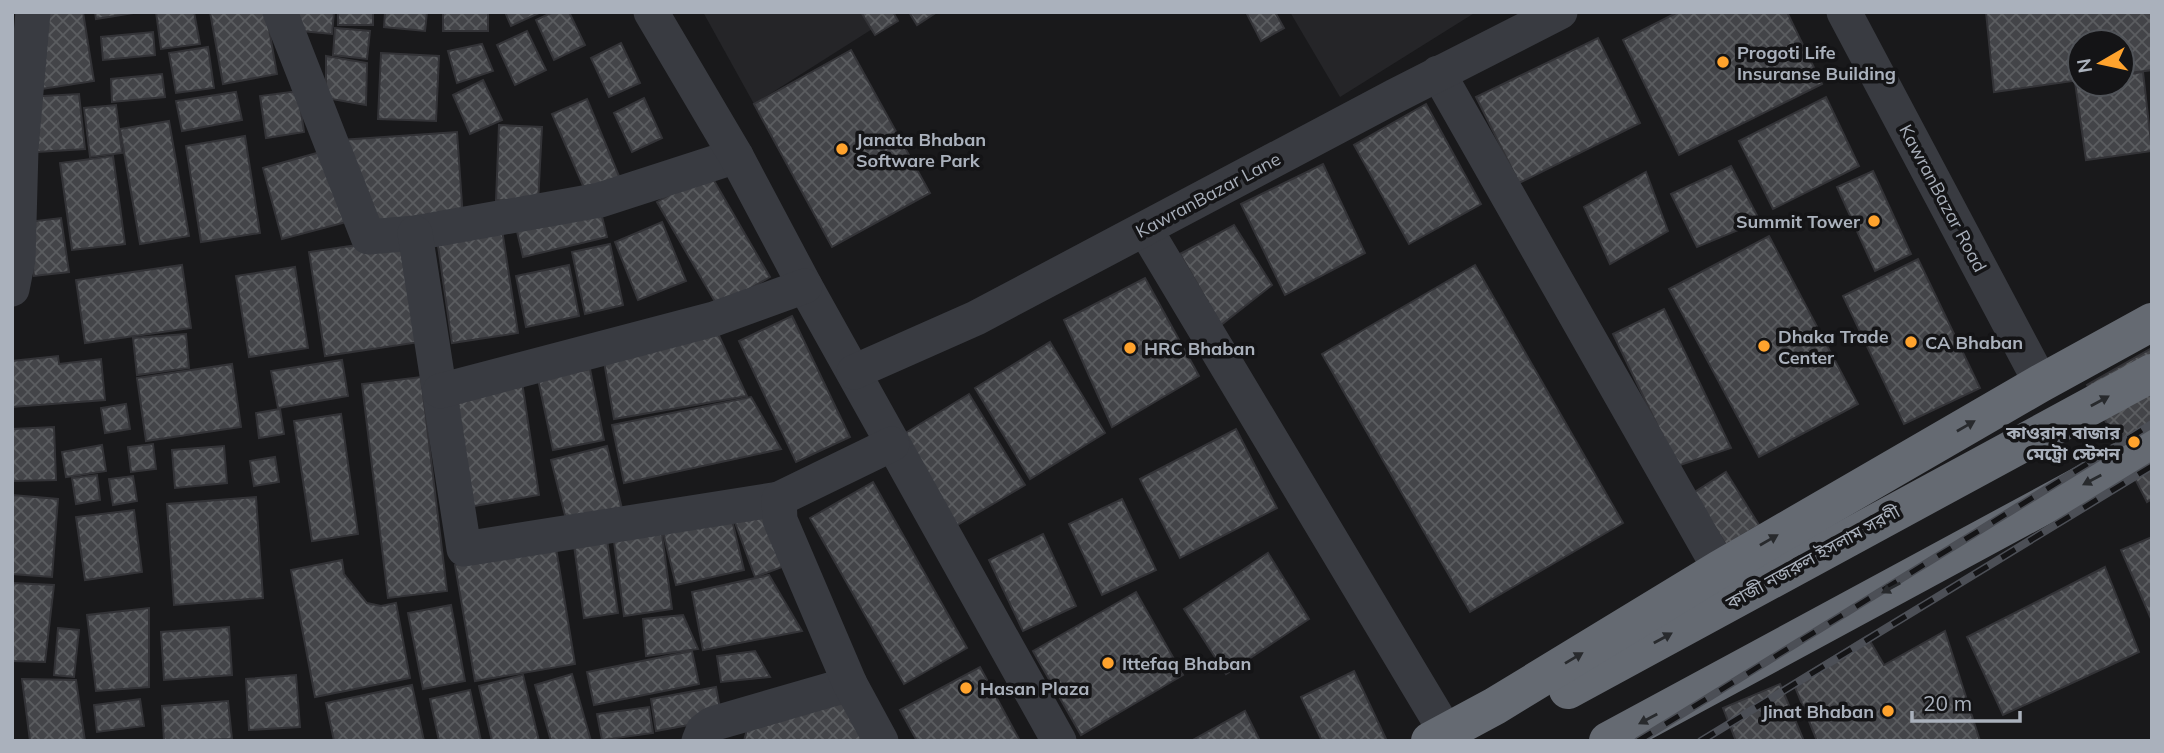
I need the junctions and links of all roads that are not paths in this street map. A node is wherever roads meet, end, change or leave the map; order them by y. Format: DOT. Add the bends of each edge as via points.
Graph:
graph roads {
  1 [pos="33,12"];
  2 [pos="280,12"];
  3 [pos="651,12"];
  4 [pos="1560,12"];
  5 [pos="1844,12"];
  6 [pos="1438,74"];
  7 [pos="736,156"];
  8 [pos="1145,229"];
  9 [pos="415,233"];
  10 [pos="805,286"];
  11 [pos="12,289"];
  12 [pos="2152,322"];
  13 [pos="854,372"];
  14 [pos="2152,373"];
  15 [pos="2041,383"];
  16 [pos="440,391"];
  17 [pos="892,443"];
  18 [pos="2152,447"];
  19 [pos="779,499"];
  20 [pos="1720,569"];
  21 [pos="850,684"];
  22 [pos="1450,738"];
  23 [pos="699,741"];
  24 [pos="881,741"];
  25 [pos="1059,741"];
  26 [pos="1608,741"];
  1 -- 11 [label="street" via="21,149 18,259"];
  2 -- 9 [label="street" via="368,237"];
  3 -- 7 [label="street"];
  4 -- 6 [label="street, KawranBazar Lane"];
  5 -- 15 [label="street, KawranBazar Road"];
  6 -- 8 [label="street, KawranBazar Lane"];
  6 -- 20 [label="street"];
  7 -- 9 [label="street" via="600,200"];
  7 -- 10 [label="street"];
  8 -- 13 [label="street, KawranBazar Lane" via="976,318"];
  8 -- 22 [label="street"];
  9 -- 16 [label="street"];
  10 -- 13 [label="street"];
  10 -- 16 [label="street" via="714,318"];
  12 -- 15 [label="highway"];
  13 -- 17 [label="street"];
  22 -- 14 [label="highway, কাজী নজরুল ইসলাম সরণী, one-way"];
  20 -- 15 [label="highway, one-way"];
  16 -- 19 [label="street" via="464,549"];
  17 -- 19 [label="street"];
  17 -- 25 [label="street"];
  18 -- 26 [label="highway, one-way"];
  19 -- 21 [label="street" via="780,520"];
  22 -- 20 [label="highway, one-way"];
  21 -- 23 [label="street" via="712,724"];
  21 -- 24 [label="street"];
}
